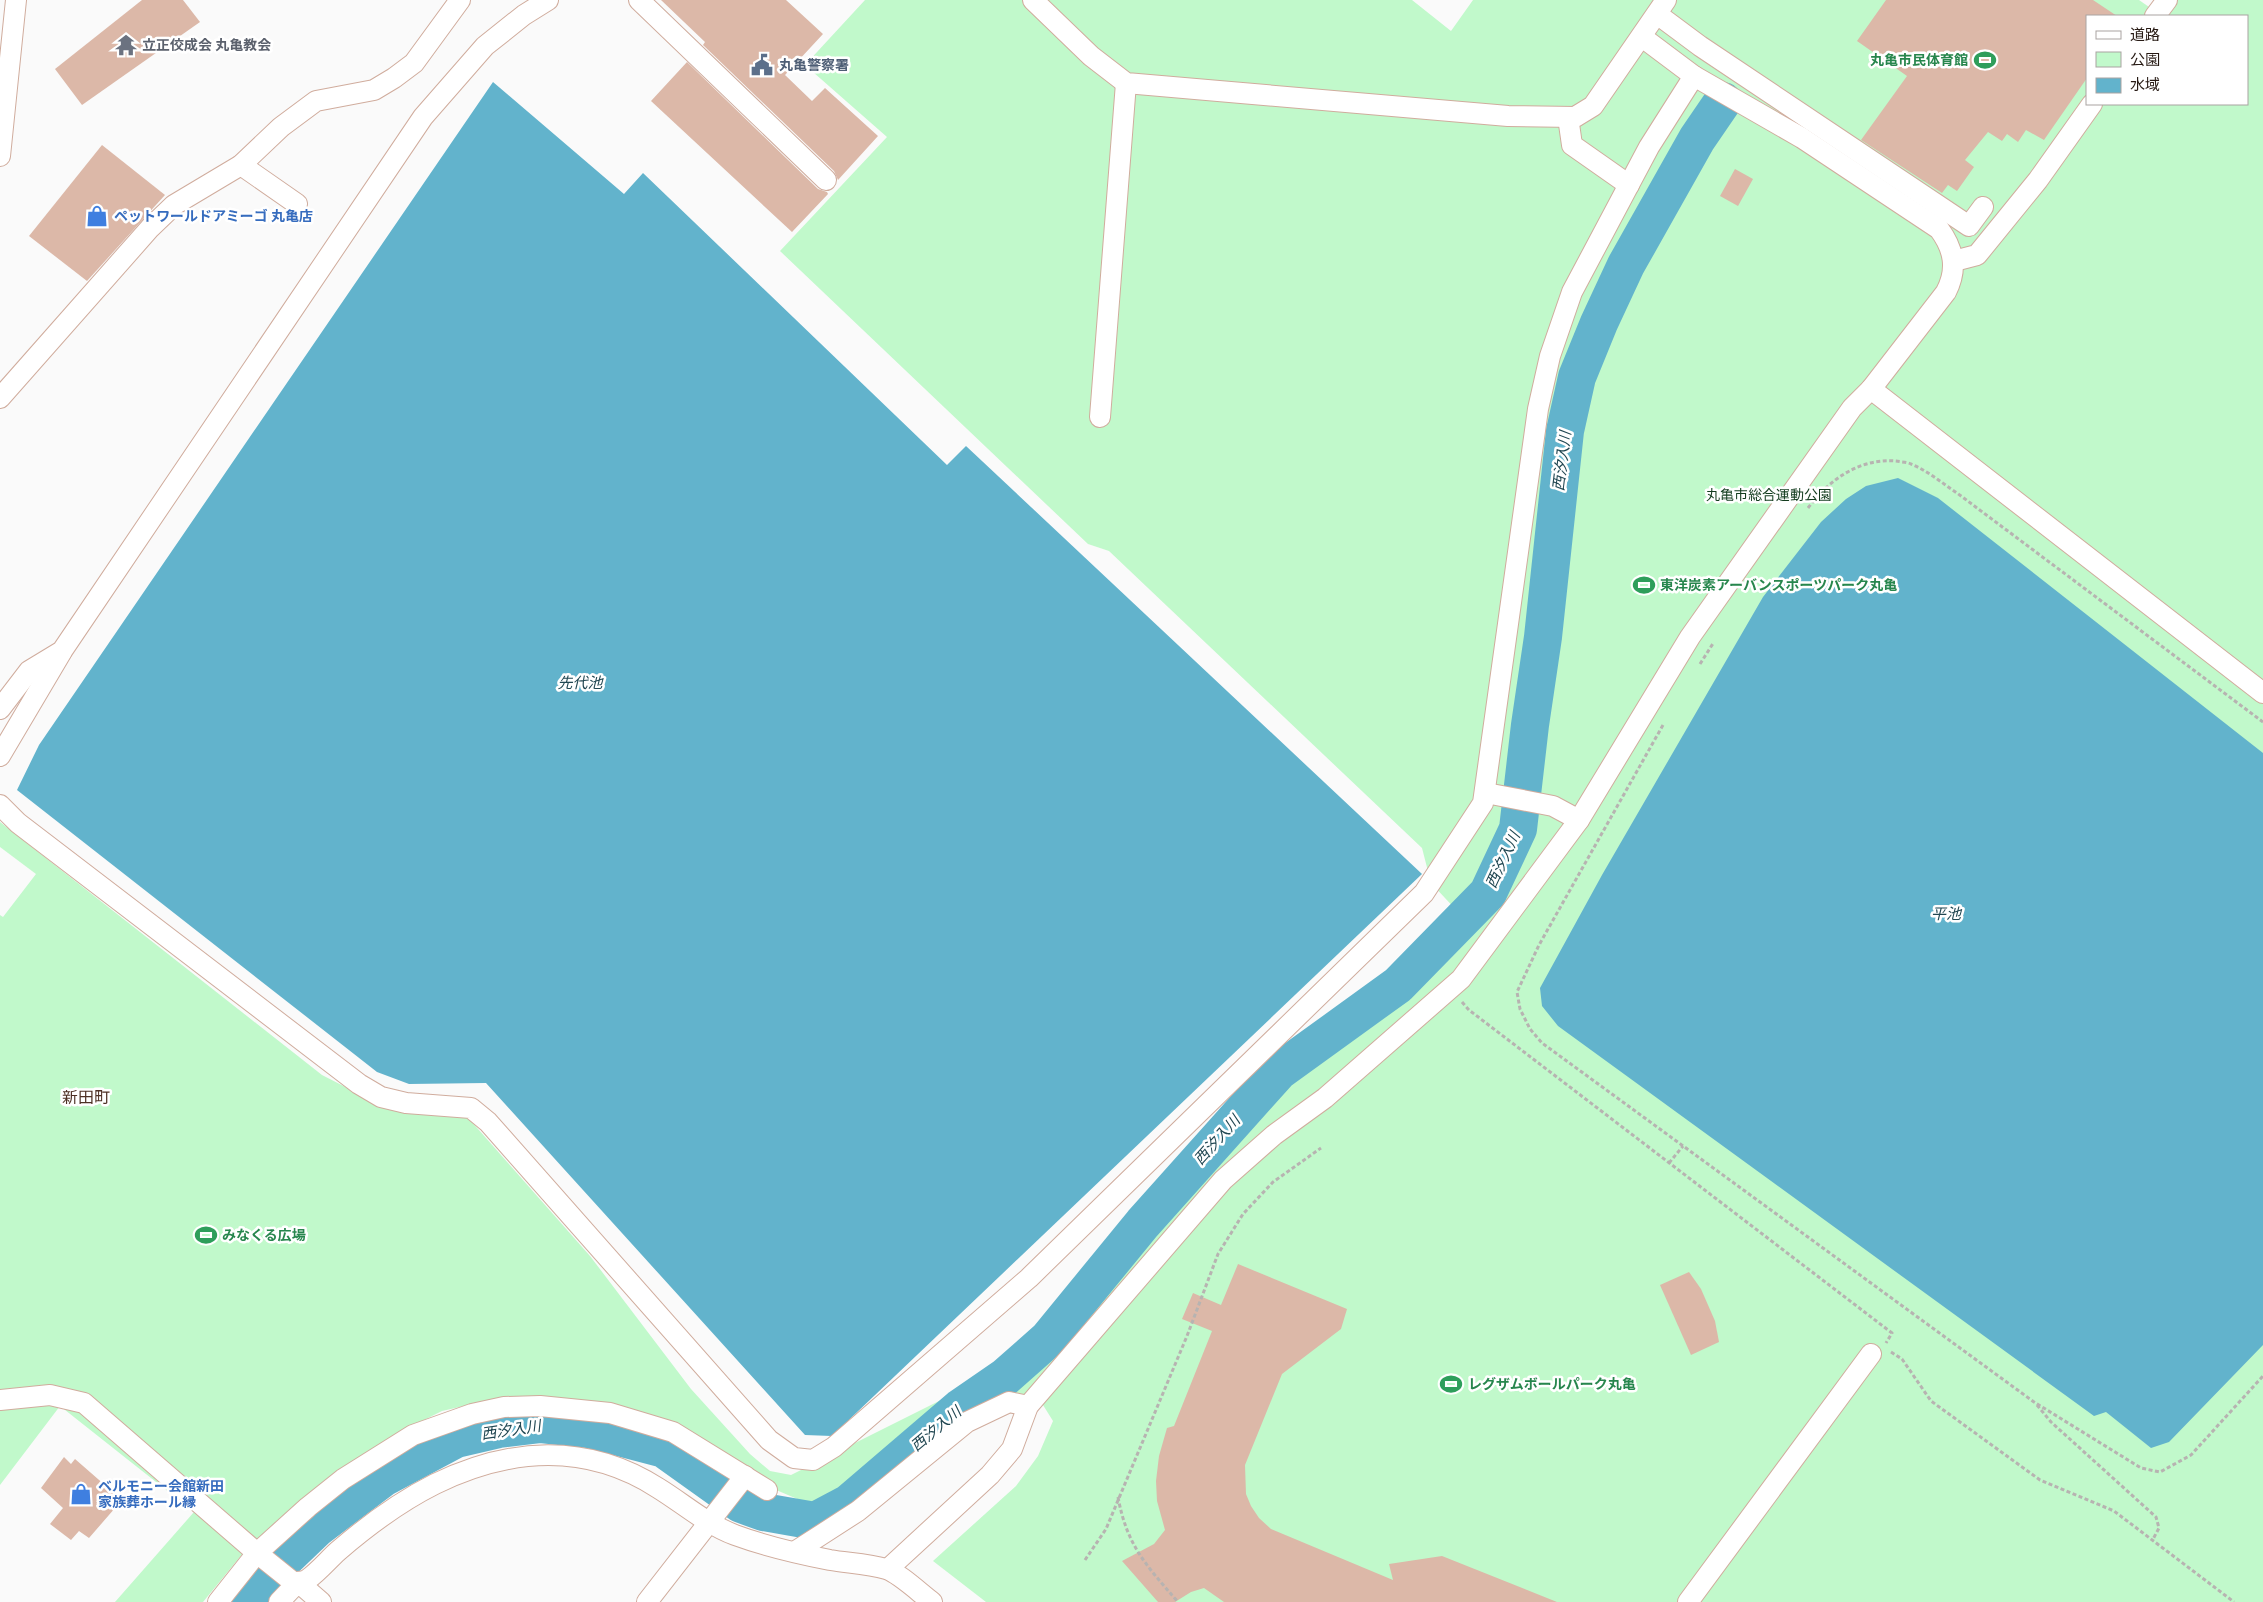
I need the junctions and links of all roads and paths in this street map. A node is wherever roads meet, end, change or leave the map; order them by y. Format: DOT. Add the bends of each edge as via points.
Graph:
graph roads {
  1 [pos="16,0"];
  2 [pos="460,0"];
  3 [pos="548,0"];
  4 [pos="639,0"];
  5 [pos="1033,0"];
  6 [pos="2166,0"];
  7 [pos="1662,7"];
  8 [pos="2156,15"];
  9 [pos="1642,37"];
  10 [pos="1694,76"];
  11 [pos="1126,82"];
  12 [pos="2091,105"];
  13 [pos="1568,117"];
  14 [pos="0,156"];
  15 [pos="241,165"];
  16 [pos="826,180"];
  17 [pos="1629,184"];
  18 [pos="297,204"];
  19 [pos="1984,207"];
  20 [pos="1954,261"];
  21 [pos="1871,389"];
  22 [pos="0,398"];
  23 [pos="1100,417"];
  24 [pos="1804,514"];
  25 [pos="1718,635"];
  26 [pos="62,651"];
  27 [pos="1698,667"];
  28 [pos="2263,693"];
  29 [pos="0,709"];
  30 [pos="2263,722"];
  31 [pos="1664,723"];
  32 [pos="0,756"];
  33 [pos="1486,793"];
  34 [pos="0,805"];
  35 [pos="1579,820"];
  36 [pos="1451,988"];
  37 [pos="1683,1146"];
  38 [pos="1321,1148"];
  39 [pos="1669,1163"];
  40 [pos="1877,1351"];
  41 [pos="2263,1376"];
  42 [pos="0,1400"];
  43 [pos="2034,1402"];
  44 [pos="1028,1406"];
  45 [pos="745,1476"];
  46 [pos="766,1490"];
  47 [pos="1118,1496"];
  48 [pos="713,1515"];
  49 [pos="2152,1541"];
  50 [pos="796,1551"];
  51 [pos="257,1553"];
  52 [pos="1085,1560"];
  53 [pos="888,1569"];
  54 [pos="294,1581"];
  55 [pos="218,1602"];
  56 [pos="279,1602"];
  57 [pos="321,1602"];
  58 [pos="647,1602"];
  59 [pos="932,1602"];
  60 [pos="1178,1602"];
  61 [pos="1688,1602"];
  62 [pos="2234,1602"];
  1 -- 14 [label="street"];
  2 -- 15 [label="street" via="414,63 374,90 316,101 281,127"];
  3 -- 26 [label="street" via="524,14 485,46 423,116"];
  4 -- 16 [label="street"];
  5 -- 11 [label="street" via="1091,56"];
  6 -- 8 [label="street"];
  7 -- 9 [label="street"];
  7 -- 19 [label="street" via="1700,46 1969,226"];
  9 -- 10 [label="street"];
  9 -- 13 [label="street" via="1592,106 1575,117"];
  10 -- 17 [label="street"];
  10 -- 20 [label="street" via="1802,138 1939,229"];
  11 -- 13 [label="street" via="1508,116"];
  11 -- 23 [label="street"];
  12 -- 20 [label="street" via="2038,180 1977,255"];
  13 -- 17 [label="street" via="1572,144"];
  15 -- 18 [label="street"];
  15 -- 22 [label="street" via="174,205 156,222"];
  17 -- 33 [label="street" via="1572,292 1548,365 1538,409"];
  20 -- 21 [label="street" via="1952,281 1946,292"];
  21 -- 28 [label="street"];
  21 -- 35 [label="street" via="1852,408 1690,637"];
  24 -- 30 [label="path" via="1842,474 1863,464 1884,460 1909,463 1944,484"];
  25 -- 27 [label="path"];
  26 -- 29 [label="street" via="29,671"];
  26 -- 32 [label="street"];
  31 -- 37 [label="path" via="1539,945 1517,992 1520,1009 1542,1043"];
  33 -- 34 [label="street" via="1483,804 1424,893 1029,1278 834,1447 813,1460 794,1458 769,1440 488,1122 470,1108 406,1103 381,1097 359,1084 18,823"];
  33 -- 35 [label="street" via="1553,806"];
  35 -- 36 [label="street" via="1500,928"];
  36 -- 39 [label="path" via="1468,1010"];
  36 -- 44 [label="street" via="1325,1098 1274,1135 1223,1180"];
  37 -- 39 [label="path"];
  37 -- 43 [label="path"];
  38 -- 47 [label="path" via="1273,1182 1243,1214 1218,1254 1187,1336"];
  39 -- 40 [label="path" via="1892,1333"];
  40 -- 49 [label="path" via="1902,1359 1931,1401 2040,1480 2114,1511"];
  40 -- 61 [label="street"];
  41 -- 43 [label="path" via="2191,1454 2160,1472 2141,1468"];
  42 -- 51 [label="street" via="50,1395 84,1403"];
  43 -- 49 [label="path" via="2051,1422 2156,1517 2159,1528"];
  44 -- 50 [label="street" via="1009,1402 967,1422 858,1511"];
  44 -- 53 [label="street" via="1012,1449 996,1468"];
  45 -- 46 [label="street"];
  45 -- 48 [label="street"];
  45 -- 51 [label="street" via="673,1432 651,1424 610,1413 577,1409 504,1407 472,1414 413,1435 343,1479"];
  47 -- 52 [label="path" via="1106,1529"];
  47 -- 60 [label="path" via="1122,1520 1131,1543"];
  48 -- 50 [label="street" via="735,1535"];
  48 -- 54 [label="street" via="604,1461 576,1455 514,1458 486,1463 433,1485 362,1533 307,1580"];
  48 -- 58 [label="street"];
  49 -- 62 [label="path"];
  50 -- 53 [label="street"];
  51 -- 54 [label="street"];
  51 -- 55 [label="street"];
  53 -- 59 [label="street"];
  54 -- 56 [label="street"];
  54 -- 57 [label="street"];
}
